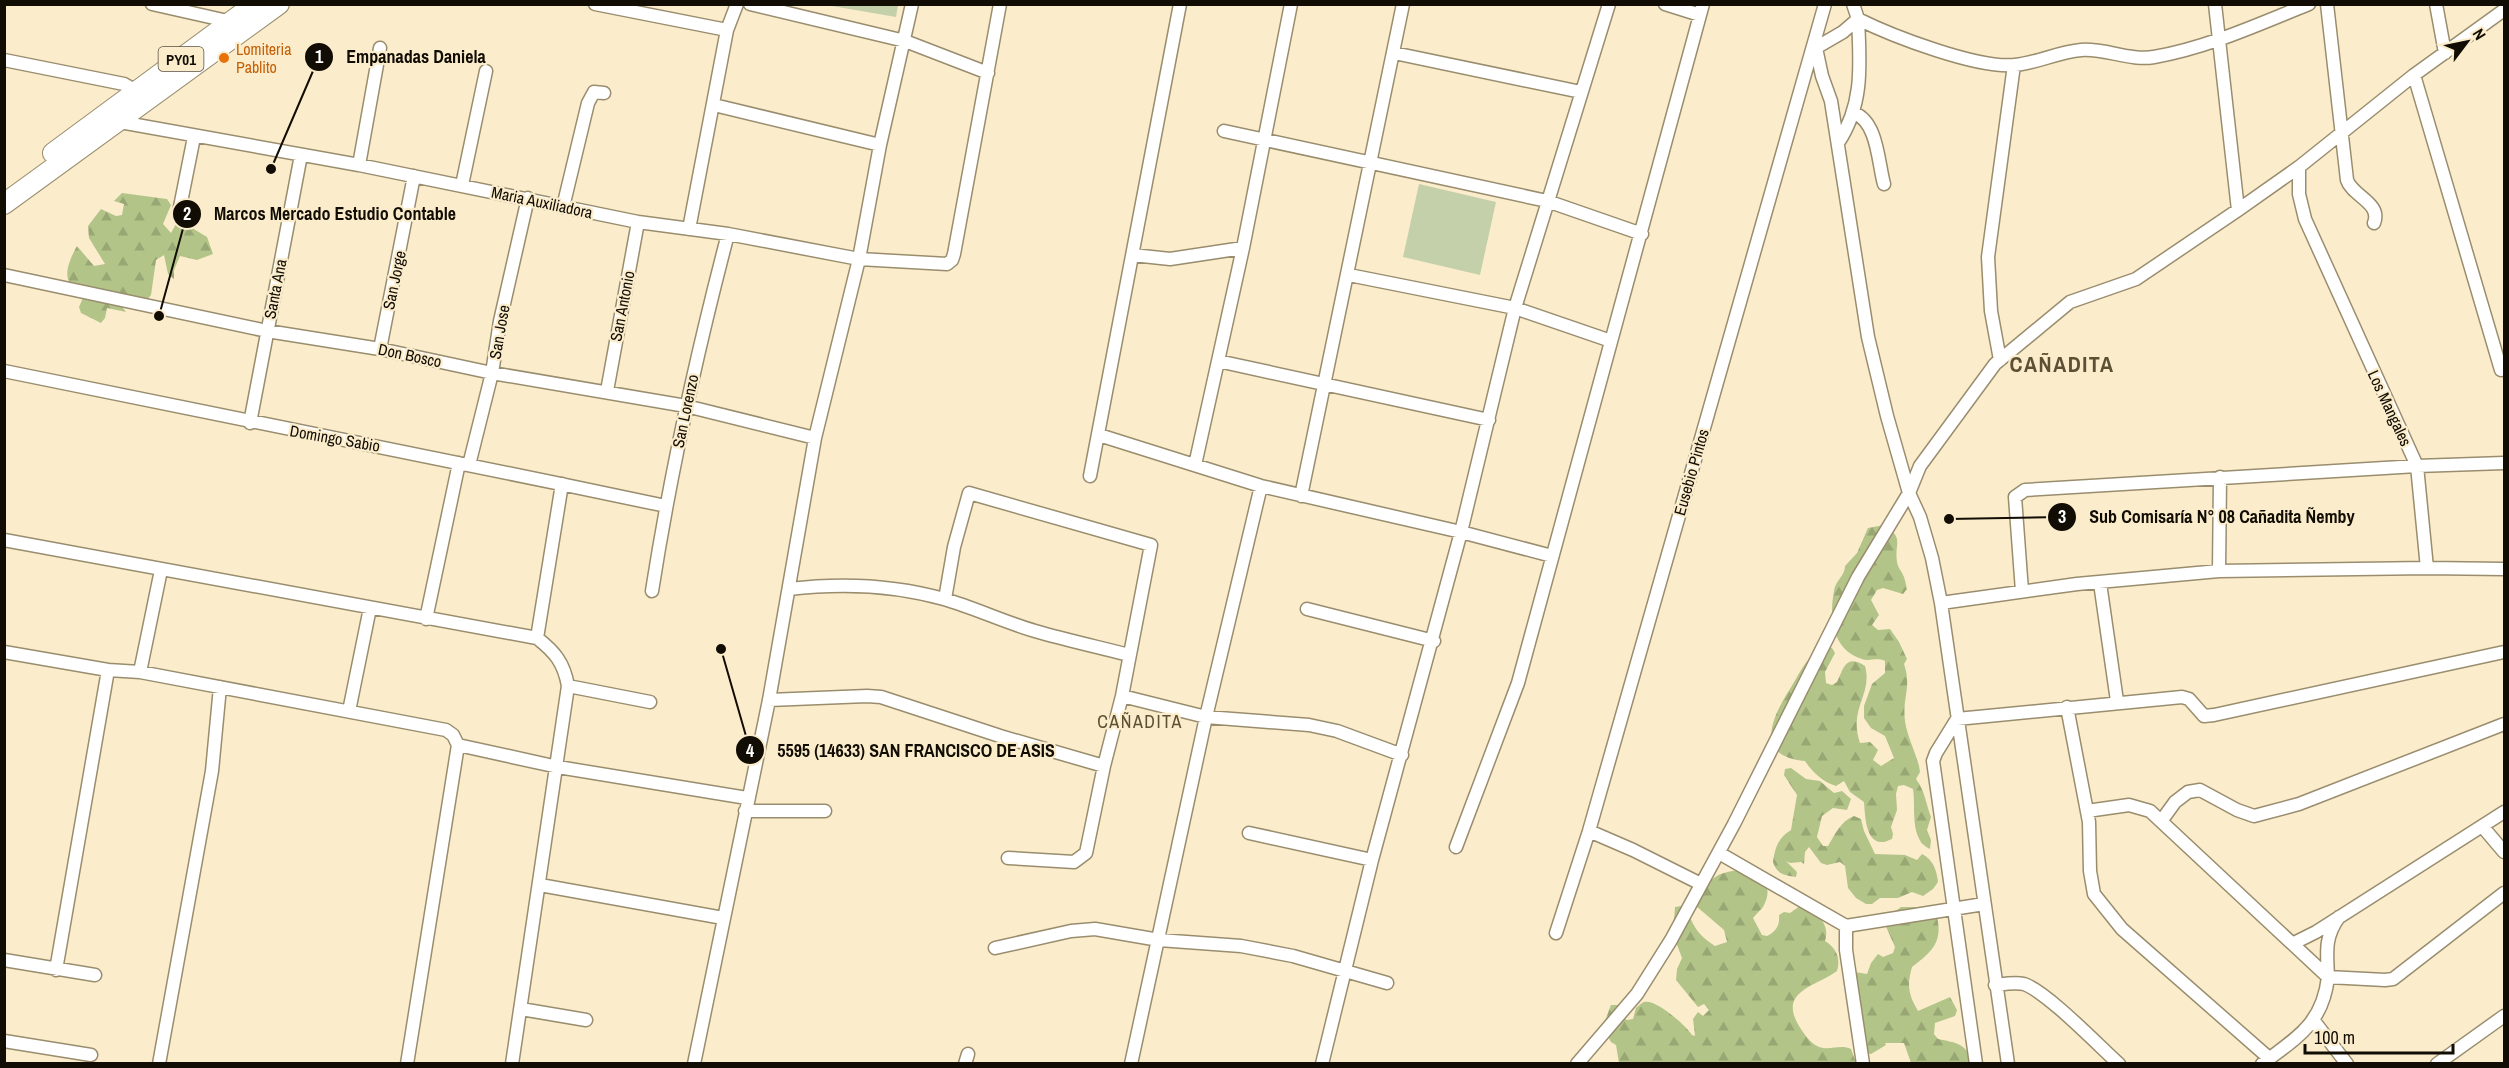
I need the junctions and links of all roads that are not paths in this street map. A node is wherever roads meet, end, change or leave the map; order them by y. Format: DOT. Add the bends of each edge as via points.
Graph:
graph roads {
  1 [pos="152,4"];
  2 [pos="255,4"];
  3 [pos="279,4"];
  4 [pos="595,4"];
  5 [pos="737,4"];
  6 [pos="750,4"];
  7 [pos="912,4"];
  8 [pos="1000,4"];
  9 [pos="1180,4"];
  10 [pos="1291,4"];
  11 [pos="1403,4"];
  12 [pos="1609,4"];
  13 [pos="1665,4"];
  14 [pos="1853,4"];
  15 [pos="2215,4"];
  16 [pos="2309,4"];
  17 [pos="2327,4"];
  18 [pos="2436,4"];
  19 [pos="1824,6"];
  20 [pos="1701,10"];
  21 [pos="2505,10"];
  22 [pos="1858,19"];
  23 [pos="232,22"];
  24 [pos="727,30"];
  25 [pos="2218,40"];
  26 [pos="904,42"];
  27 [pos="380,48"];
  28 [pos="1814,49"];
  29 [pos="2445,52"];
  30 [pos="1394,53"];
  31 [pos="4,60"];
  32 [pos="2014,65"];
  33 [pos="486,70"];
  34 [pos="988,73"];
  35 [pos="2414,75"];
  36 [pos="1581,92"];
  37 [pos="604,93"];
  38 [pos="143,96"];
  39 [pos="714,105"];
  40 [pos="1854,113"];
  41 [pos="114,118"];
  42 [pos="1224,131"];
  43 [pos="2341,134"];
  44 [pos="194,137"];
  45 [pos="1264,140"];
  46 [pos="1838,143"];
  47 [pos="880,146"];
  48 [pos="301,155"];
  49 [pos="1369,164"];
  50 [pos="359,165"];
  51 [pos="2299,167"];
  52 [pos="414,176"];
  53 [pos="462,184"];
  54 [pos="1884,184"];
  55 [pos="4,188"];
  56 [pos="528,198"];
  57 [pos="1547,201"];
  58 [pos="4,204"];
  59 [pos="180,207"];
  60 [pos="563,207"];
  61 [pos="2238,210"];
  62 [pos="638,222"];
  63 [pos="2374,223"];
  64 [pos="689,229"];
  65 [pos="728,234"];
  66 [pos="1642,234"];
  67 [pos="1243,248"];
  68 [pos="1133,255"];
  69 [pos="859,259"];
  70 [pos="4,275"];
  71 [pos="1348,275"];
  72 [pos="1515,308"];
  73 [pos="267,331"];
  74 [pos="1611,341"];
  75 [pos="380,349"];
  76 [pos="2000,360"];
  77 [pos="1218,361"];
  78 [pos="2501,370"];
  79 [pos="4,371"];
  80 [pos="492,373"];
  81 [pos="1324,386"];
  82 [pos="607,391"];
  83 [pos="686,406"];
  84 [pos="1489,420"];
  85 [pos="250,423"];
  86 [pos="1099,435"];
  87 [pos="815,438"];
  88 [pos="2505,463"];
  89 [pos="464,464"];
  90 [pos="1195,465"];
  91 [pos="2417,466"];
  92 [pos="1090,476"];
  93 [pos="2220,477"];
  94 [pos="562,484"];
  95 [pos="1261,486"];
  96 [pos="1909,493"];
  97 [pos="1301,496"];
  98 [pos="666,506"];
  99 [pos="1461,532"];
  100 [pos="4,540"];
  101 [pos="1552,556"];
  102 [pos="2427,567"];
  103 [pos="2505,569"];
  104 [pos="161,570"];
  105 [pos="2219,571"];
  106 [pos="2100,583"];
  107 [pos="789,589"];
  108 [pos="652,591"];
  109 [pos="2022,591"];
  110 [pos="945,599"];
  111 [pos="1941,603"];
  112 [pos="370,608"];
  113 [pos="1307,609"];
  114 [pos="426,619"];
  115 [pos="537,638"];
  116 [pos="1434,641"];
  117 [pos="4,652"];
  118 [pos="2505,652"];
  119 [pos="1129,655"];
  120 [pos="108,669"];
  121 [pos="140,672"];
  122 [pos="568,686"];
  123 [pos="220,687"];
  124 [pos="1122,696"];
  125 [pos="769,700"];
  126 [pos="2117,701"];
  127 [pos="650,702"];
  128 [pos="2067,707"];
  129 [pos="349,711"];
  130 [pos="1206,717"];
  131 [pos="1957,719"];
  132 [pos="2505,724"];
  133 [pos="458,745"];
  134 [pos="1402,755"];
  135 [pos="1104,766"];
  136 [pos="558,767"];
  137 [pos="746,805"];
  138 [pos="825,811"];
  139 [pos="2087,811"];
  140 [pos="2505,812"];
  141 [pos="2162,820"];
  142 [pos="2482,826"];
  143 [pos="1589,831"];
  144 [pos="1250,833"];
  145 [pos="1456,847"];
  146 [pos="2505,852"];
  147 [pos="1719,853"];
  148 [pos="1008,858"];
  149 [pos="1372,860"];
  150 [pos="1701,884"];
  151 [pos="540,885"];
  152 [pos="2505,893"];
  153 [pos="1984,904"];
  154 [pos="1953,910"];
  155 [pos="2338,917"];
  156 [pos="723,918"];
  157 [pos="1846,926"];
  158 [pos="1556,933"];
  159 [pos="1159,940"];
  160 [pos="2294,943"];
  161 [pos="994,948"];
  162 [pos="4,960"];
  163 [pos="56,970"];
  164 [pos="1346,971"];
  165 [pos="95,975"];
  166 [pos="2328,977"];
  167 [pos="1387,983"];
  168 [pos="1995,985"];
  169 [pos="520,1009"];
  170 [pos="2505,1016"];
  171 [pos="586,1020"];
  172 [pos="2314,1022"];
  173 [pos="4,1041"];
  174 [pos="91,1055"];
  175 [pos="2265,1061"];
  176 [pos="159,1064"];
  177 [pos="406,1064"];
  178 [pos="512,1064"];
  179 [pos="694,1064"];
  180 [pos="1131,1064"];
  181 [pos="1322,1064"];
  182 [pos="1578,1064"];
  183 [pos="1863,1064"];
  184 [pos="1976,1064"];
  185 [pos="2008,1064"];
  186 [pos="2119,1064"];
  187 [pos="2347,1064"];
  188 [pos="2437,1064"];
  1 -- 23 [label="street"];
  2 -- 23 [label="highway, PY01"];
  3 -- 38 [label="highway, PY01"];
  4 -- 24 [label="street"];
  5 -- 24 [label="street"];
  6 -- 26 [label="street"];
  7 -- 26 [label="street"];
  8 -- 34 [label="street"];
  9 -- 68 [label="street"];
  10 -- 45 [label="street"];
  11 -- 30 [label="street"];
  12 -- 36 [label="street"];
  13 -- 20 [label="street"];
  14 -- 22 [label="street"];
  15 -- 25 [label="street"];
  16 -- 25 [label="street"];
  17 -- 43 [label="street"];
  18 -- 29 [label="street"];
  19 -- 28 [label="street, Eusebio Pintos"];
  20 -- 66 [label="street"];
  21 -- 29 [label="street"];
  22 -- 28 [label="street"];
  22 -- 32 [label="street" via="1968,59"];
  22 -- 40 [label="street" via="1859,69"];
  23 -- 38 [label="highway, PY01"];
  24 -- 39 [label="street"];
  25 -- 32 [label="street" via="2152,57 2088,50"];
  25 -- 61 [label="street"];
  26 -- 34 [label="street"];
  26 -- 47 [label="street"];
  27 -- 50 [label="street"];
  28 -- 46 [label="street" via="1831,101"];
  28 -- 143 [label="street, Eusebio Pintos"];
  29 -- 35 [label="street"];
  30 -- 36 [label="street"];
  30 -- 49 [label="street"];
  31 -- 38 [label="street" via="124,84"];
  32 -- 76 [label="street" via="1988,257"];
  33 -- 53 [label="street"];
  34 -- 69 [label="street, Maria Auxiliadora" via="952,260 947,264"];
  35 -- 43 [label="street"];
  35 -- 78 [label="street"];
  36 -- 57 [label="street"];
  37 -- 60 [label="street" via="594,92 588,103"];
  38 -- 41 [label="highway, PY01"];
  39 -- 47 [label="street"];
  39 -- 64 [label="street"];
  40 -- 46 [label="street"];
  40 -- 54 [label="street" via="1867,123 1874,139"];
  41 -- 44 [label="street, Maria Auxiliadora"];
  41 -- 55 [label="highway, PY01"];
  41 -- 58 [label="highway, PY01"];
  42 -- 45 [label="street"];
  43 -- 51 [label="street"];
  43 -- 63 [label="street" via="2348,183 2375,210"];
  44 -- 48 [label="street, Maria Auxiliadora"];
  44 -- 59 [label="street"];
  45 -- 49 [label="street"];
  45 -- 67 [label="street"];
  46 -- 96 [label="street" via="1868,337"];
  47 -- 69 [label="street"];
  48 -- 50 [label="street, Maria Auxiliadora"];
  48 -- 73 [label="street, Santa Ana"];
  49 -- 57 [label="street"];
  49 -- 71 [label="street"];
  50 -- 52 [label="street, Maria Auxiliadora"];
  51 -- 61 [label="street"];
  51 -- 91 [label="street, Los Mangales" via="2301,207"];
  52 -- 53 [label="street, Maria Auxiliadora"];
  52 -- 75 [label="street, San Jorge"];
  53 -- 56 [label="street, Maria Auxiliadora"];
  56 -- 60 [label="street, Maria Auxiliadora"];
  56 -- 80 [label="street, San Jose"];
  57 -- 66 [label="street"];
  57 -- 72 [label="street"];
  60 -- 62 [label="street, Maria Auxiliadora"];
  61 -- 76 [label="street" via="2136,279 2070,302"];
  62 -- 64 [label="street, Maria Auxiliadora"];
  62 -- 82 [label="street, San Antonio"];
  64 -- 65 [label="street, Maria Auxiliadora"];
  65 -- 69 [label="street, Maria Auxiliadora"];
  65 -- 83 [label="street, San Lorenzo"];
  66 -- 74 [label="street"];
  67 -- 68 [label="street" via="1170,259"];
  67 -- 77 [label="street"];
  68 -- 86 [label="street"];
  69 -- 87 [label="street"];
  70 -- 73 [label="street, Don Bosco"];
  71 -- 72 [label="street"];
  71 -- 81 [label="street"];
  72 -- 74 [label="street"];
  72 -- 84 [label="street"];
  73 -- 75 [label="street, Don Bosco"];
  73 -- 85 [label="street, Santa Ana"];
  74 -- 101 [label="street"];
  75 -- 80 [label="street, Don Bosco"];
  76 -- 96 [label="street" via="1920,466"];
  77 -- 81 [label="street"];
  77 -- 90 [label="street"];
  79 -- 85 [label="street, Domingo Sabio"];
  80 -- 82 [label="street, Don Bosco"];
  80 -- 89 [label="street, San Jose"];
  81 -- 84 [label="street"];
  81 -- 97 [label="street"];
  82 -- 83 [label="street, Don Bosco"];
  83 -- 87 [label="street, Don Bosco"];
  83 -- 98 [label="street, San Lorenzo"];
  84 -- 99 [label="street"];
  85 -- 89 [label="street, Domingo Sabio"];
  86 -- 90 [label="street"];
  86 -- 92 [label="street"];
  87 -- 107 [label="street"];
  88 -- 91 [label="street"];
  89 -- 94 [label="street, Domingo Sabio"];
  89 -- 114 [label="street, San Jose"];
  90 -- 95 [label="street"];
  91 -- 93 [label="street"];
  91 -- 102 [label="street, Los Mangales"];
  93 -- 105 [label="street"];
  93 -- 109 [label="street" via="2019,492 2014,497"];
  94 -- 98 [label="street, Domingo Sabio"];
  94 -- 115 [label="street"];
  95 -- 97 [label="street"];
  95 -- 130 [label="street"];
  96 -- 111 [label="street" via="1932,558"];
  96 -- 147 [label="street" via="1858,577"];
  97 -- 99 [label="street"];
  98 -- 108 [label="street, San Lorenzo"];
  99 -- 101 [label="street"];
  99 -- 116 [label="street"];
  100 -- 104 [label="street"];
  101 -- 145 [label="street" via="1518,683"];
  102 -- 103 [label="street"];
  102 -- 105 [label="street"];
  104 -- 112 [label="street"];
  104 -- 121 [label="street"];
  105 -- 106 [label="street"];
  106 -- 109 [label="street"];
  106 -- 126 [label="street"];
  107 -- 110 [label="street" via="854,586"];
  107 -- 125 [label="street"];
  109 -- 111 [label="street"];
  110 -- 119 [label="street" via="1034,631"];
  110 -- 119 [label="street" via="969,493 1151,545"];
  111 -- 131 [label="street"];
  112 -- 114 [label="street"];
  112 -- 129 [label="street"];
  113 -- 116 [label="street"];
  114 -- 115 [label="street"];
  115 -- 122 [label="street" via="555,652"];
  116 -- 134 [label="street"];
  117 -- 120 [label="street"];
  118 -- 126 [label="street" via="2214,715 2204,716 2189,699 2182,697"];
  119 -- 124 [label="street"];
  120 -- 121 [label="street"];
  120 -- 163 [label="street"];
  121 -- 123 [label="street"];
  122 -- 127 [label="street"];
  122 -- 136 [label="street"];
  123 -- 129 [label="street"];
  123 -- 176 [label="street" via="212,771"];
  124 -- 130 [label="street"];
  124 -- 135 [label="street"];
  125 -- 135 [label="street" via="881,697"];
  125 -- 137 [label="street"];
  126 -- 128 [label="street"];
  128 -- 131 [label="street"];
  128 -- 139 [label="street"];
  129 -- 133 [label="street" via="446,730"];
  130 -- 134 [label="street" via="1318,727"];
  130 -- 159 [label="street"];
  131 -- 153 [label="street"];
  131 -- 154 [label="street" via="1933,761"];
  132 -- 141 [label="street" via="2299,804 2254,816 2200,790 2188,792 2175,802"];
  133 -- 136 [label="street"];
  133 -- 177 [label="street"];
  134 -- 149 [label="street"];
  135 -- 148 [label="street" via="1086,853 1081,858 1074,862"];
  136 -- 137 [label="street"];
  136 -- 151 [label="street"];
  137 -- 138 [label="street"];
  137 -- 156 [label="street"];
  139 -- 141 [label="street" via="2128,804 2150,811"];
  139 -- 175 [label="street" via="2094,894 2122,929"];
  140 -- 142 [label="street"];
  141 -- 160 [label="street"];
  142 -- 146 [label="street"];
  142 -- 155 [label="street"];
  143 -- 150 [label="street"];
  143 -- 158 [label="street, Eusebio Pintos"];
  144 -- 149 [label="street"];
  147 -- 150 [label="street"];
  147 -- 157 [label="street"];
  149 -- 164 [label="street"];
  150 -- 182 [label="street" via="1637,994"];
  151 -- 156 [label="street"];
  151 -- 169 [label="street"];
  152 -- 166 [label="street" via="2393,979"];
  153 -- 154 [label="street"];
  153 -- 168 [label="street"];
  154 -- 157 [label="street"];
  154 -- 184 [label="street"];
  155 -- 160 [label="street"];
  155 -- 166 [label="street" via="2327,940"];
  156 -- 179 [label="street"];
  157 -- 183 [label="street"];
  159 -- 161 [label="street" via="1085,929"];
  159 -- 164 [label="street" via="1241,946"];
  159 -- 180 [label="street"];
  160 -- 166 [label="street"];
  162 -- 163 [label="street"];
  163 -- 165 [label="street"];
  164 -- 167 [label="street"];
  164 -- 181 [label="street"];
  166 -- 172 [label="street"];
  168 -- 185 [label="street"];
  168 -- 186 [label="street" via="2031,988"];
  169 -- 171 [label="street"];
  169 -- 178 [label="street"];
  170 -- 188 [label="street"];
  172 -- 175 [label="street"];
  172 -- 187 [label="street"];
  173 -- 174 [label="street"];
}
